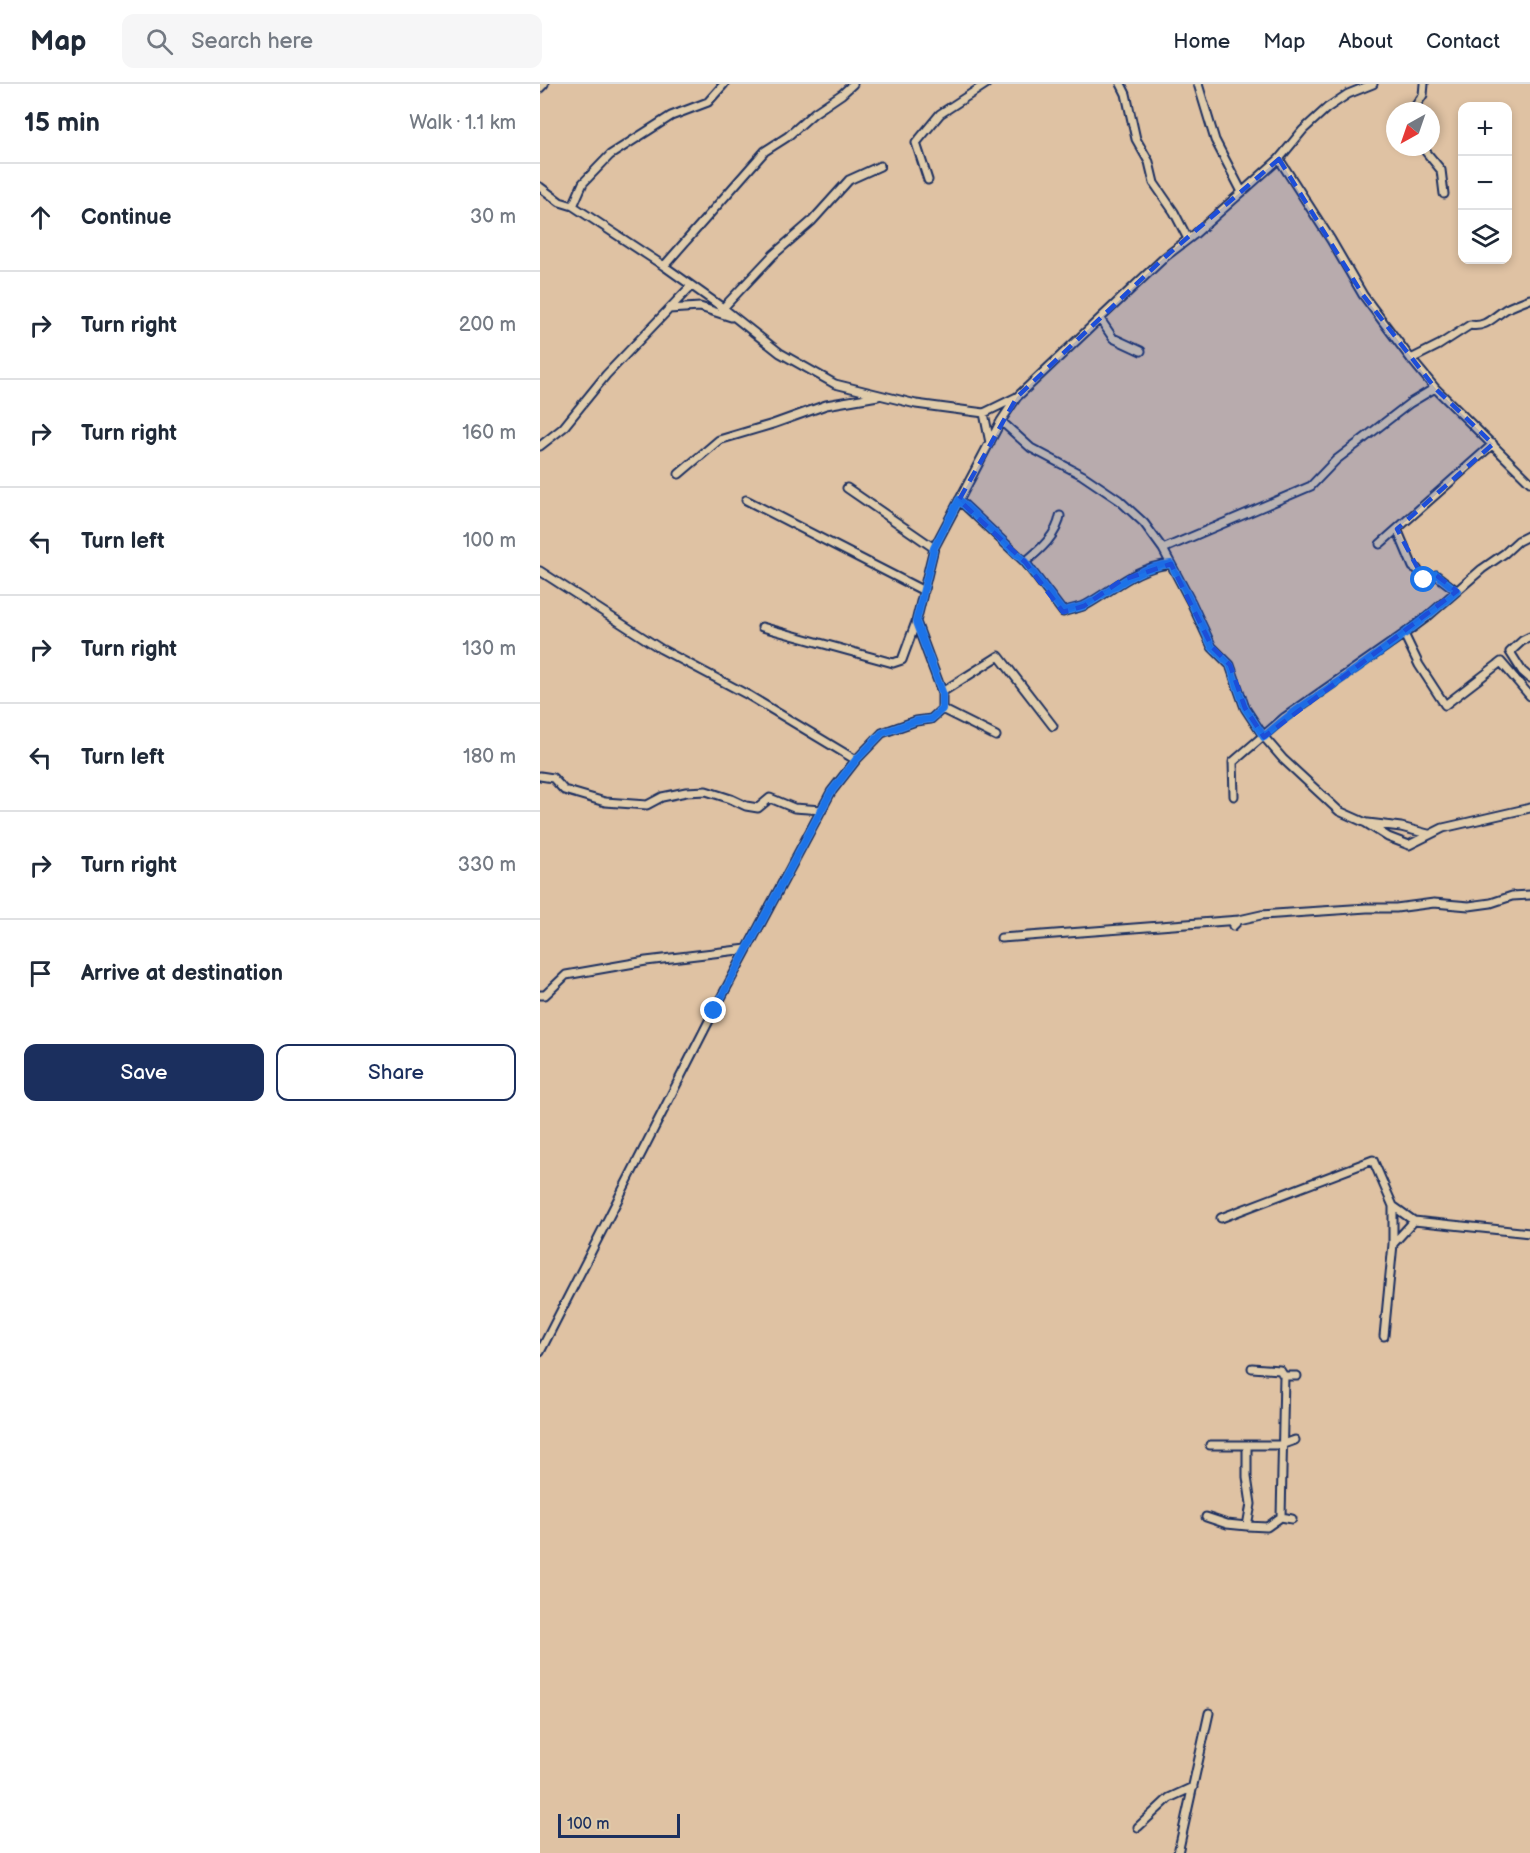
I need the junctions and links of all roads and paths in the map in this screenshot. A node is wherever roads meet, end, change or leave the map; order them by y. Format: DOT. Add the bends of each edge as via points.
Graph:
graph roads {
  1 [pos="544,84"];
  2 [pos="724,84"];
  3 [pos="853,84"];
  4 [pos="986,84"];
  5 [pos="1121,84"];
  6 [pos="1198,84"];
  7 [pos="1373,84"];
  8 [pos="1424,84"];
  9 [pos="540,88"];
  10 [pos="1418,102"];
  11 [pos="1429,156"];
  12 [pos="1279,159"];
  13 [pos="880,166"];
  14 [pos="928,180"];
  15 [pos="540,187"];
  16 [pos="1242,192"];
  17 [pos="1444,194"];
  18 [pos="573,206"];
  19 [pos="1188,239"];
  20 [pos="664,266"];
  21 [pos="691,286"];
  22 [pos="1530,299"];
  23 [pos="723,308"];
  24 [pos="669,309"];
  25 [pos="1100,318"];
  26 [pos="736,319"];
  27 [pos="1141,351"];
  28 [pos="1411,359"];
  29 [pos="1435,388"];
  30 [pos="880,396"];
  31 [pos="1017,397"];
  32 [pos="984,413"];
  33 [pos="1001,421"];
  34 [pos="990,443"];
  35 [pos="1493,444"];
  36 [pos="540,446"];
  37 [pos="679,474"];
  38 [pos="1530,482"];
  39 [pos="847,488"];
  40 [pos="746,500"];
  41 [pos="959,500"];
  42 [pos="1060,516"];
  43 [pos="1397,529"];
  44 [pos="1530,535"];
  45 [pos="1380,544"];
  46 [pos="934,548"];
  47 [pos="1163,549"];
  48 [pos="1025,562"];
  49 [pos="1171,564"];
  50 [pos="540,571"];
  51 [pos="924,591"];
  52 [pos="1457,591"];
  53 [pos="916,622"];
  54 [pos="762,627"];
  55 [pos="1404,634"];
  56 [pos="1530,637"];
  57 [pos="1530,678"];
  58 [pos="942,692"];
  59 [pos="1530,696"];
  60 [pos="942,709"];
  61 [pos="1053,726"];
  62 [pos="996,736"];
  63 [pos="1264,737"];
  64 [pos="856,760"];
  65 [pos="540,776"];
  66 [pos="1234,796"];
  67 [pos="1530,808"];
  68 [pos="822,810"];
  69 [pos="1366,823"];
  70 [pos="1428,834"];
  71 [pos="1530,895"];
  72 [pos="1239,920"];
  73 [pos="1233,926"];
  74 [pos="1000,938"];
  75 [pos="747,949"];
  76 [pos="540,995"];
  77 [pos="1393,1206"];
  78 [pos="1221,1218"];
  79 [pos="1414,1221"];
  80 [pos="1530,1233"];
  81 [pos="1393,1244"];
  82 [pos="1384,1336"];
  83 [pos="540,1352"];
  84 [pos="1252,1368"];
  85 [pos="1284,1376"];
  86 [pos="1297,1376"];
  87 [pos="1295,1440"];
  88 [pos="1210,1445"];
  89 [pos="1247,1445"];
  90 [pos="1281,1445"];
  91 [pos="1206,1517"];
  92 [pos="1281,1517"];
  93 [pos="1292,1519"];
  94 [pos="1247,1526"];
  95 [pos="1209,1713"];
  96 [pos="1194,1787"];
  97 [pos="1138,1827"];
  98 [pos="1178,1853"];
  1 -- 9 [label="street"];
  2 -- 18 [label="street" via="708,102 671,116 610,155 583,183"];
  3 -- 20 [label="street" via="765,151"];
  4 -- 14 [label="street" via="940,114 916,142"];
  5 -- 19 [label="street" via="1136,139 1149,162 1154,183"];
  6 -- 16 [label="street" via="1215,140"];
  7 -- 12 [label="street" via="1327,108"];
  8 -- 10 [label="street"];
  11 -- 17 [label="street" via="1441,170"];
  12 -- 16 [label="street"];
  12 -- 28 [label="street" via="1363,295"];
  13 -- 23 [label="street" via="849,180"];
  15 -- 18 [label="street" via="560,202"];
  16 -- 19 [label="street"];
  18 -- 20 [label="street"];
  19 -- 25 [label="street"];
  20 -- 21 [label="street"];
  21 -- 23 [label="street"];
  21 -- 24 [label="street"];
  22 -- 28 [label="street" via="1488,323 1470,325"];
  23 -- 26 [label="street"];
  24 -- 26 [label="street" via="700,307"];
  24 -- 36 [label="street" via="606,375 563,428"];
  25 -- 27 [label="street" via="1113,338"];
  25 -- 31 [label="street"];
  26 -- 30 [label="street" via="780,353 835,384"];
  28 -- 29 [label="street"];
  29 -- 35 [label="street"];
  29 -- 47 [label="street" via="1336,460 1311,486"];
  30 -- 32 [label="street"];
  30 -- 37 [label="street" via="826,405 719,440"];
  31 -- 32 [label="street"];
  31 -- 33 [label="street"];
  32 -- 34 [label="street"];
  33 -- 34 [label="street"];
  33 -- 47 [label="street" via="1031,448 1119,500 1144,523"];
  34 -- 41 [label="street"];
  35 -- 38 [label="street"];
  35 -- 43 [label="street"];
  39 -- 46 [label="street"];
  40 -- 51 [label="street"];
  41 -- 46 [label="street"];
  41 -- 48 [label="street"];
  42 -- 48 [label="street" via="1059,524 1041,550"];
  43 -- 45 [label="street"];
  43 -- 52 [label="street" via="1413,567 1424,580 1436,574"];
  44 -- 52 [label="street"];
  46 -- 51 [label="street"];
  47 -- 49 [label="street"];
  48 -- 49 [label="street" via="1063,612 1084,606 1130,576 1156,565"];
  49 -- 63 [label="street" via="1212,647 1230,665 1245,708"];
  50 -- 64 [label="street" via="661,649 748,694"];
  51 -- 53 [label="street"];
  52 -- 55 [label="street"];
  53 -- 54 [label="street" via="902,660 893,663"];
  53 -- 58 [label="street"];
  55 -- 59 [label="street" via="1445,705 1501,662"];
  55 -- 63 [label="street" via="1285,717"];
  56 -- 57 [label="street" via="1510,652"];
  58 -- 60 [label="street"];
  58 -- 61 [label="street" via="999,656"];
  60 -- 62 [label="street"];
  60 -- 64 [label="street" via="931,719 882,733"];
  63 -- 66 [label="street" via="1233,762"];
  63 -- 69 [label="street" via="1340,811"];
  64 -- 68 [label="street"];
  65 -- 68 [label="street" via="553,778 564,790 605,802 647,805 662,797 706,791 758,808 770,798 794,808"];
  67 -- 70 [label="street"];
  68 -- 75 [label="street"];
  69 -- 70 [label="street"];
  69 -- 70 [label="street" via="1409,845"];
  71 -- 72 [label="street" via="1470,906 1434,903 1261,915"];
  72 -- 73 [label="street"];
  72 -- 74 [label="street"];
  75 -- 76 [label="street" via="566,975 545,995"];
  75 -- 83 [label="street"];
  77 -- 78 [label="street" via="1373,1160"];
  77 -- 79 [label="street"];
  77 -- 81 [label="street"];
  79 -- 80 [label="street"];
  79 -- 81 [label="street"];
  81 -- 82 [label="street"];
  84 -- 85 [label="street" via="1280,1370"];
  85 -- 86 [label="street"];
  85 -- 90 [label="street"];
  87 -- 90 [label="street"];
  88 -- 89 [label="street"];
  89 -- 90 [label="street"];
  89 -- 94 [label="street" via="1251,1504"];
  90 -- 92 [label="street"];
  91 -- 94 [label="street"];
  92 -- 93 [label="street"];
  92 -- 94 [label="street" via="1267,1527"];
  95 -- 96 [label="street"];
  96 -- 97 [label="street" via="1169,1798"];
  96 -- 98 [label="street"];
}
